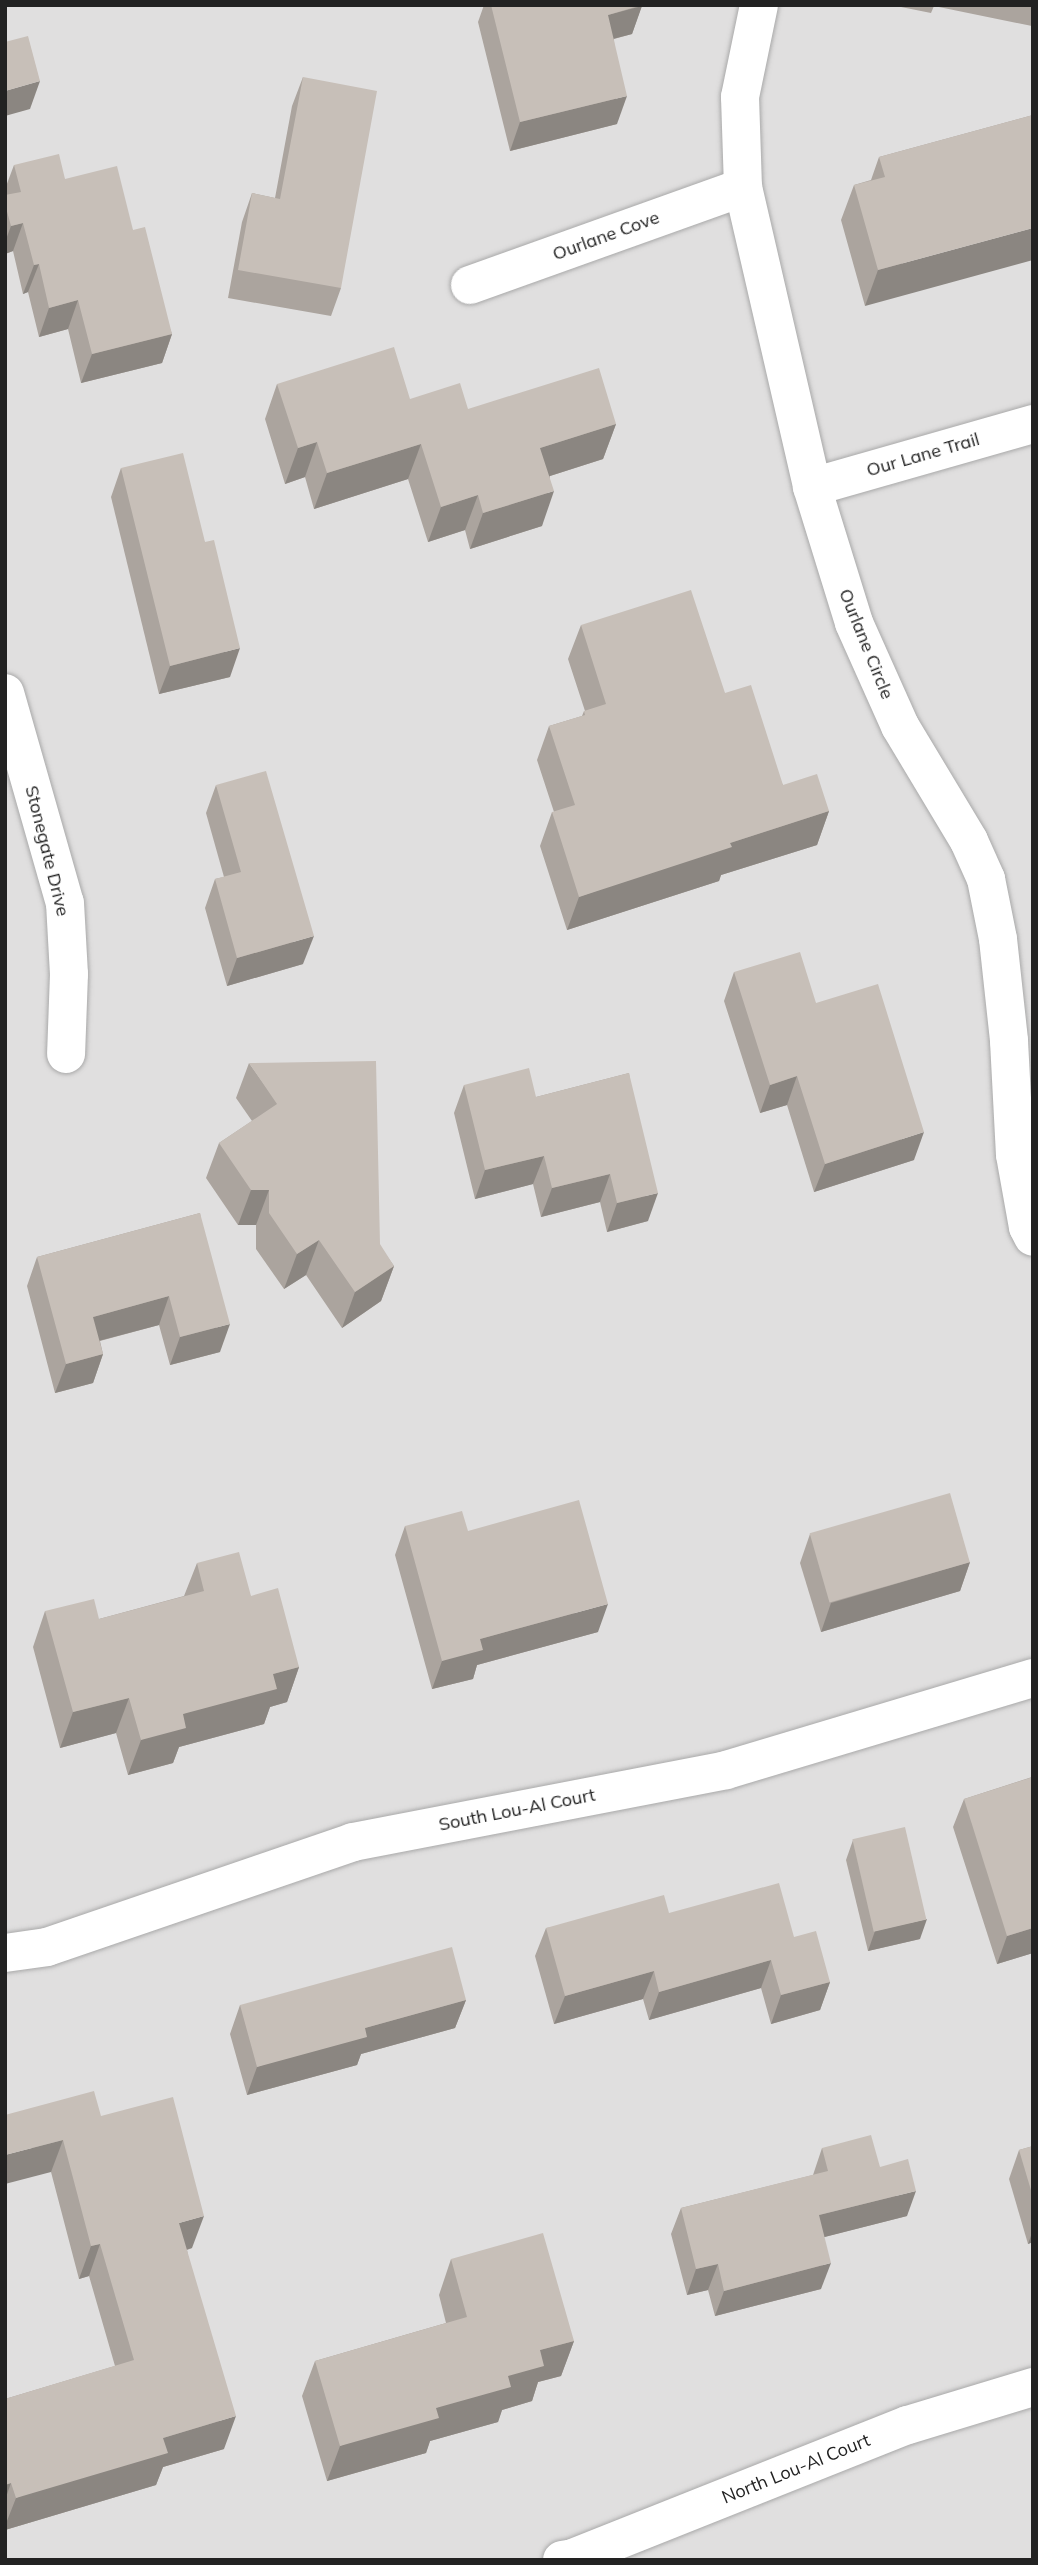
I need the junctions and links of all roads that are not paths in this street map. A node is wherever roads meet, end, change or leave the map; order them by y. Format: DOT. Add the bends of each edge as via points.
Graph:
graph roads {
  1 [pos="759,5"];
  2 [pos="743,187"];
  3 [pos="470,285"];
  4 [pos="1033,424"];
  5 [pos="813,487"];
  6 [pos="5,693"];
  7 [pos="66,1054"];
  8 [pos="1030,1232"];
  9 [pos="1033,1678"];
  10 [pos="5,1953"];
  11 [pos="1033,2387"];
  12 [pos="562,2560"];
  1 -- 2 [label="street, Ourlane Circle" via="740,97"];
  2 -- 3 [label="street, Ourlane Cove"];
  2 -- 5 [label="street, Ourlane Circle"];
  4 -- 5 [label="street, Our Lane Trail"];
  5 -- 8 [label="street, Ourlane Circle" via="854,624 900,726 969,841 986,879 1009,1041 1015,1154"];
  6 -- 7 [label="street, Stonegate Drive" via="65,903 69,974"];
  9 -- 10 [label="street, South Lou-Al Court" via="726,1770 353,1842 47,1947"];
  11 -- 12 [label="street, North Lou-Al Court" via="908,2425"];
}
